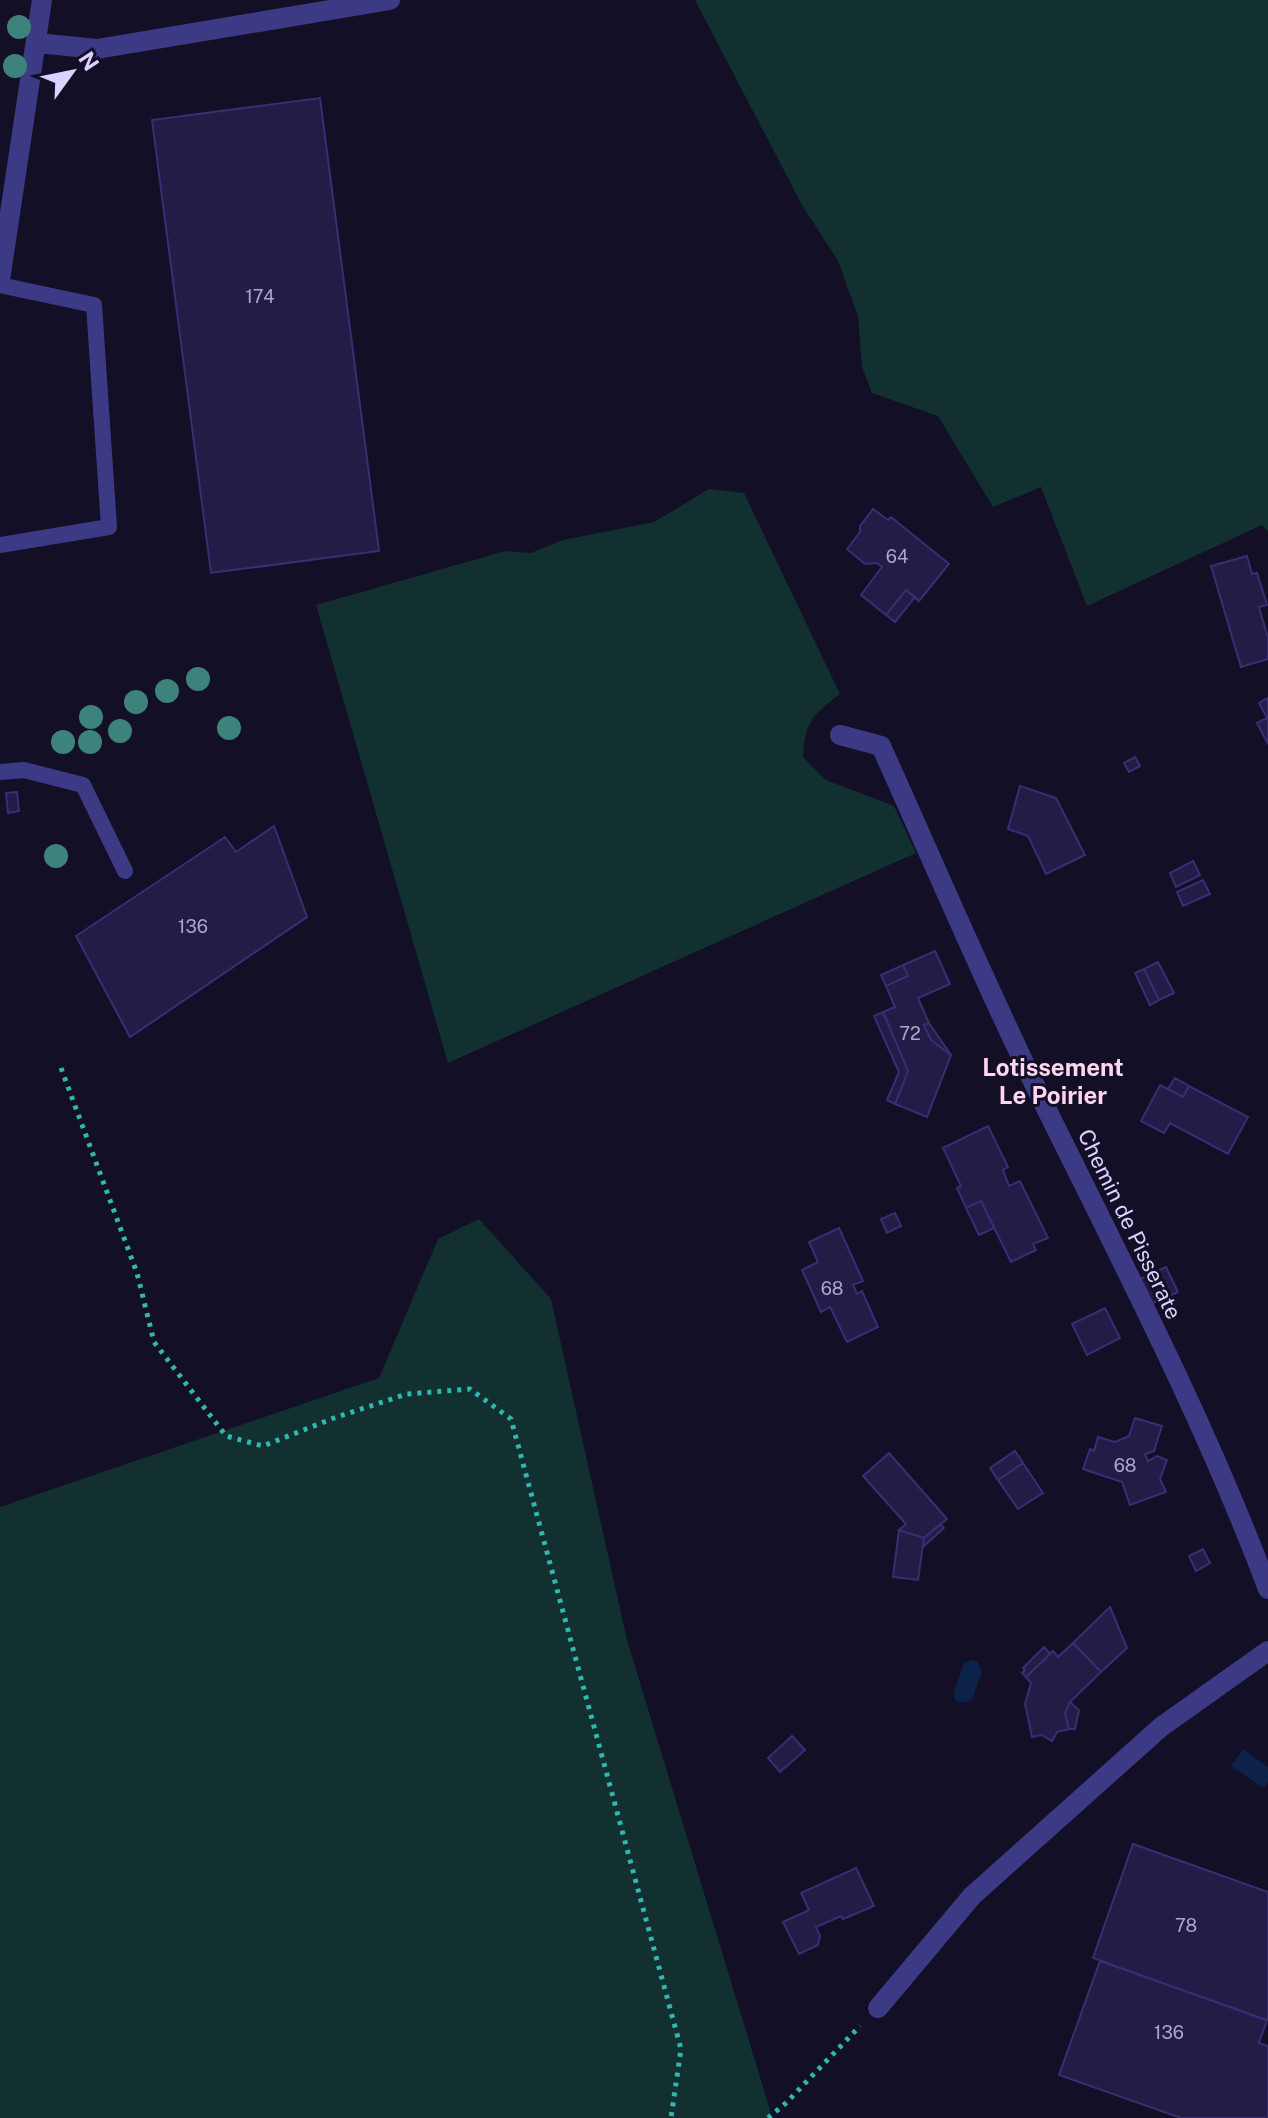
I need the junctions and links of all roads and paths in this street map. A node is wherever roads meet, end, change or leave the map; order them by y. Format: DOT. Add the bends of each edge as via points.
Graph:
graph roads {
  1 [pos="42,0"];
  2 [pos="390,0"];
  3 [pos="37,43"];
  4 [pos="0,283"];
  5 [pos="0,545"];
  6 [pos="840,735"];
  7 [pos="0,772"];
  8 [pos="125,871"];
  9 [pos="61,1068"];
  10 [pos="1268,1589"];
  11 [pos="1268,1651"];
  12 [pos="878,2008"];
  13 [pos="671,2118"];
  14 [pos="768,2118"];
  1 -- 3 [label="street"];
  2 -- 3 [label="street" via="97,49"];
  3 -- 4 [label="street"];
  4 -- 5 [label="lane" via="94,305 109,527"];
  6 -- 10 [label="street, Chemin de Pisserate" via="881,746 1045,1107 1194,1411"];
  7 -- 8 [label="lane" via="24,770 83,785"];
  9 -- 13 [label="path" via="137,1273 154,1342 226,1436 263,1446 407,1394 470,1389 511,1419 681,2049"];
  11 -- 12 [label="street" via="1161,1727 972,1896"];
  12 -- 14 [label="path"];
}
